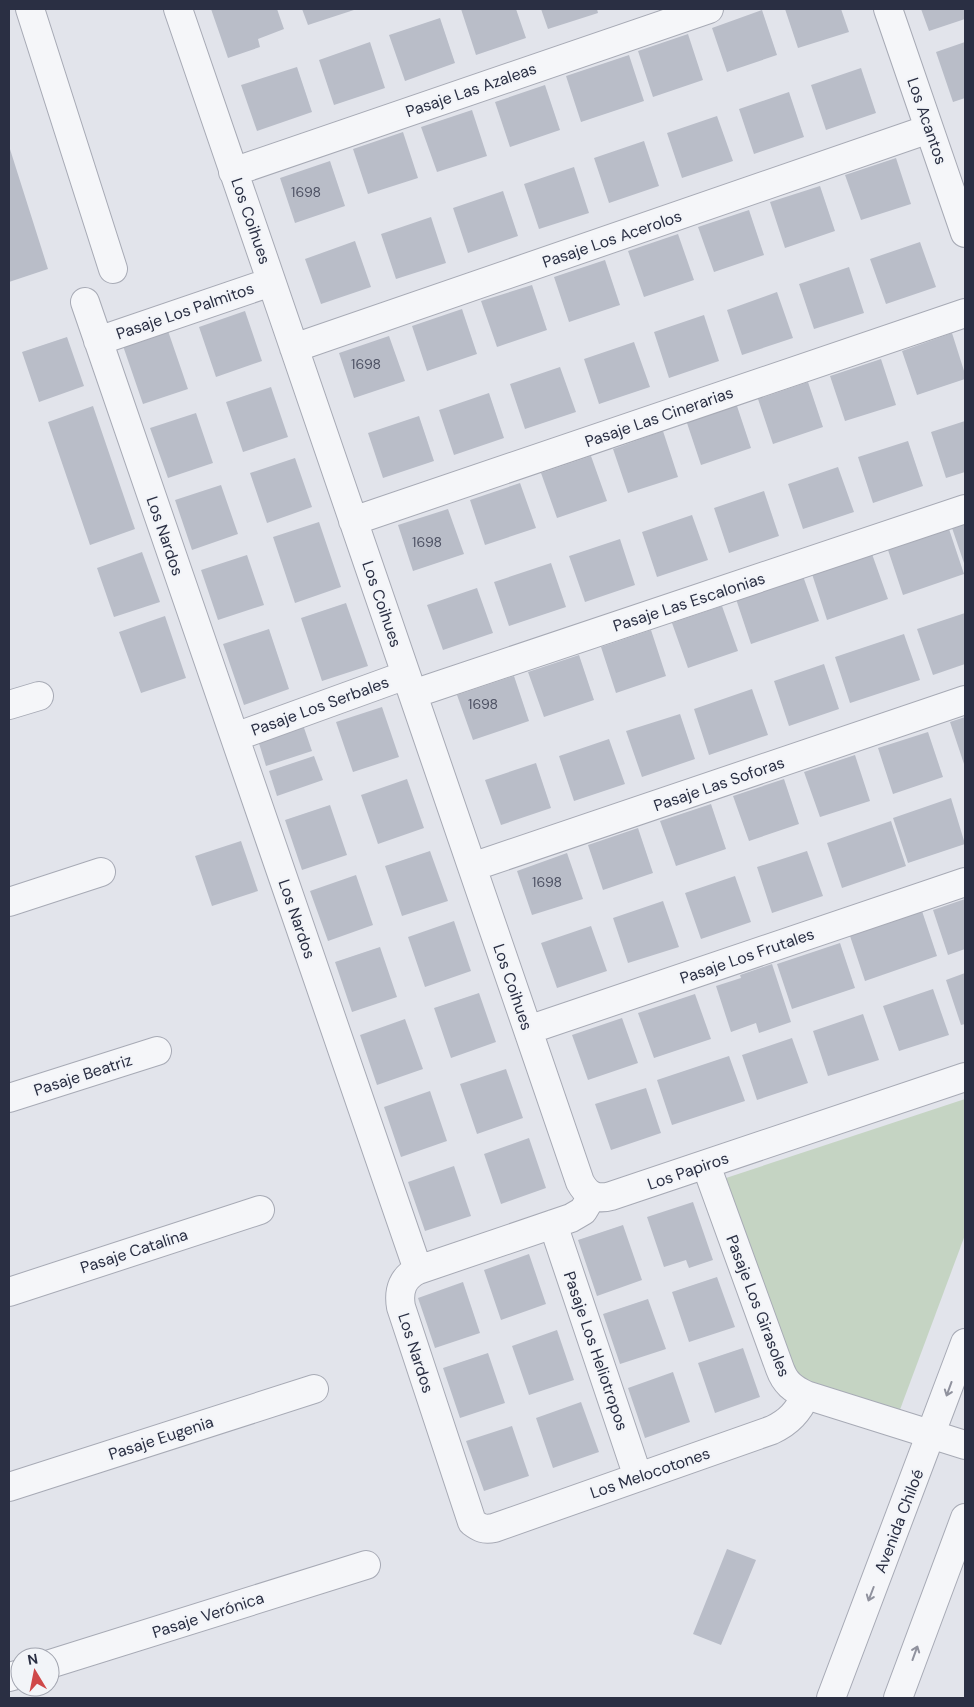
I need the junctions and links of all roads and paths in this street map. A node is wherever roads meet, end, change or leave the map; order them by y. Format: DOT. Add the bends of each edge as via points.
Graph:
graph roads {
  1 [pos="20,9"];
  2 [pos="30,9"];
  3 [pos="178,9"];
  4 [pos="709,9"];
  5 [pos="888,9"];
  6 [pos="9,12"];
  7 [pos="929,129"];
  8 [pos="234,172"];
  9 [pos="965,233"];
  10 [pos="113,269"];
  11 [pos="271,282"];
  12 [pos="85,302"];
  13 [pos="965,313"];
  14 [pos="98,341"];
  15 [pos="294,348"];
  16 [pos="965,509"];
  17 [pos="353,520"];
  18 [pos="409,684"];
  19 [pos="39,696"];
  20 [pos="965,700"];
  21 [pos="9,705"];
  22 [pos="235,737"];
  23 [pos="472,867"];
  24 [pos="101,872"];
  25 [pos="965,882"];
  26 [pos="9,902"];
  27 [pos="528,1030"];
  28 [pos="157,1051"];
  29 [pos="965,1077"];
  30 [pos="9,1098"];
  31 [pos="706,1165"];
  32 [pos="592,1196"];
  33 [pos="260,1210"];
  34 [pos="553,1224"];
  35 [pos="418,1270"];
  36 [pos="9,1292"];
  37 [pos="965,1343"];
  38 [pos="314,1389"];
  39 [pos="806,1395"];
  40 [pos="932,1434"];
  41 [pos="965,1445"];
  42 [pos="638,1477"];
  43 [pos="9,1487"];
  44 [pos="965,1518"];
  45 [pos="479,1527"];
  46 [pos="366,1565"];
  47 [pos="60,1661"];
  48 [pos="831,1698"];
  49 [pos="898,1698"];
  1 -- 6 [label="street"];
  2 -- 10 [label="street"];
  3 -- 8 [label="street, Los Coihues"];
  4 -- 8 [label="street, Pasaje Las Azaleas"];
  5 -- 7 [label="street, Los Acantos"];
  7 -- 9 [label="street, Los Acantos"];
  7 -- 15 [label="street, Pasaje Los Acerolos"];
  8 -- 11 [label="street, Los Coihues"];
  11 -- 14 [label="street, Pasaje Los Palmitos"];
  11 -- 15 [label="street, Los Coihues"];
  12 -- 14 [label="street, Los Nardos"];
  13 -- 17 [label="street, Pasaje Las Cinerarias"];
  14 -- 22 [label="street, Los Nardos"];
  15 -- 17 [label="street, Los Coihues"];
  16 -- 18 [label="street, Pasaje Las Escalonias"];
  17 -- 18 [label="street, Los Coihues"];
  18 -- 22 [label="street, Pasaje Los Serbales"];
  18 -- 23 [label="street, Los Coihues"];
  19 -- 21 [label="street"];
  20 -- 23 [label="street, Pasaje Las Soforas"];
  22 -- 35 [label="street, Los Nardos"];
  23 -- 27 [label="street, Los Coihues"];
  24 -- 26 [label="street"];
  25 -- 27 [label="street, Pasaje Los Frutales"];
  27 -- 32 [label="street, Los Coihues" via="580,1182"];
  28 -- 30 [label="street, Pasaje Beatriz"];
  29 -- 31 [label="street, Los Papiros"];
  31 -- 32 [label="street, Los Papiros" via="611,1196"];
  31 -- 39 [label="street, Pasaje Los Girasoles" via="784,1378"];
  32 -- 34 [label="street" via="571,1218"];
  33 -- 36 [label="street, Pasaje Catalina"];
  34 -- 35 [label="street"];
  34 -- 42 [label="street, Pasaje Los Heliotropos"];
  35 -- 45 [label="street, Los Nardos" via="402,1285 401,1307 469,1514"];
  37 -- 40 [label="street, Avenida Chiloé, one-way"];
  38 -- 43 [label="street, Pasaje Eugenia"];
  39 -- 40 [label="street, Pasaje Los Girasoles"];
  39 -- 42 [label="street, Los Melocotones" via="794,1415 772,1430"];
  40 -- 41 [label="street, Pasaje Los Girasoles"];
  40 -- 48 [label="street, Avenida Chiloé, one-way"];
  42 -- 45 [label="street, Los Melocotones" via="494,1528"];
  49 -- 44 [label="street, one-way"];
  46 -- 47 [label="street, Pasaje Verónica"];
}
